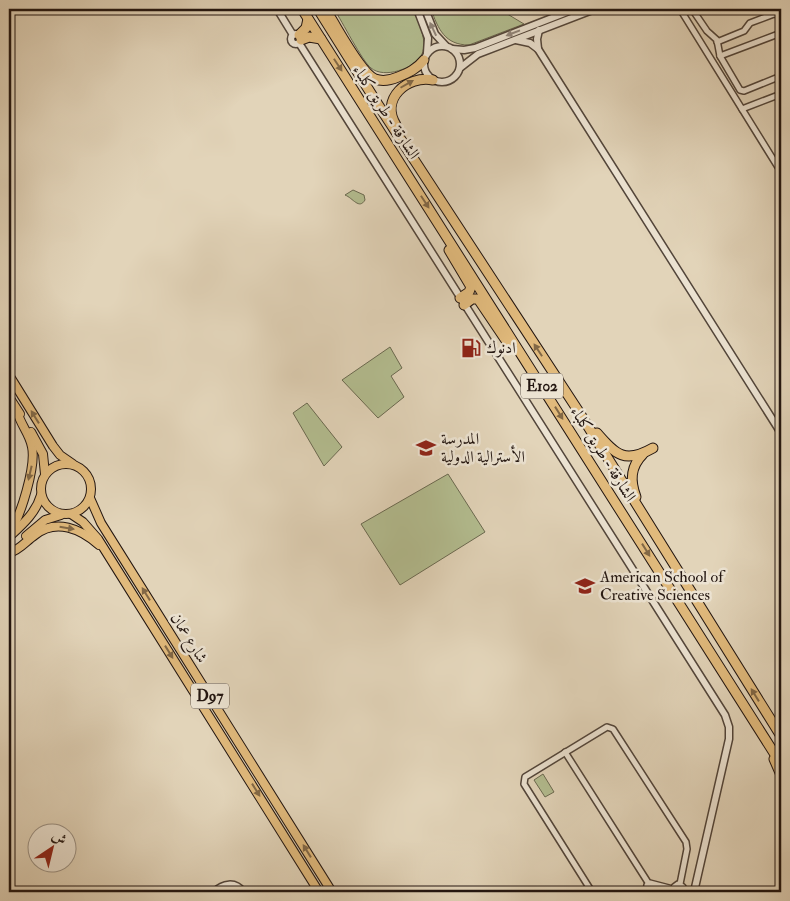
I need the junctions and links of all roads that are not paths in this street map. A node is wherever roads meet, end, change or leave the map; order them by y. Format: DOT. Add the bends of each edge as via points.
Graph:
graph roads {
  1 [pos="277,9"];
  2 [pos="302,9"];
  3 [pos="318,9"];
  4 [pos="325,9"];
  5 [pos="417,9"];
  6 [pos="425,9"];
  7 [pos="575,9"];
  8 [pos="596,9"];
  9 [pos="680,9"];
  10 [pos="692,9"];
  11 [pos="781,15"];
  12 [pos="308,19"];
  13 [pos="540,30"];
  14 [pos="708,32"];
  15 [pos="781,33"];
  16 [pos="697,36"];
  17 [pos="298,38"];
  18 [pos="321,39"];
  19 [pos="516,40"];
  20 [pos="717,42"];
  21 [pos="449,47"];
  22 [pos="538,49"];
  23 [pos="720,56"];
  24 [pos="425,57"];
  25 [pos="460,68"];
  26 [pos="781,76"];
  27 [pos="433,80"];
  28 [pos="781,94"];
  29 [pos="742,109"];
  30 [pos="781,172"];
  31 [pos="436,218"];
  32 [pos="468,245"];
  33 [pos="462,302"];
  34 [pos="527,364"];
  35 [pos="9,375"];
  36 [pos="9,397"];
  37 [pos="18,411"];
  38 [pos="578,412"];
  39 [pos="781,433"];
  40 [pos="653,448"];
  41 [pos="643,454"];
  42 [pos="77,466"];
  43 [pos="45,474"];
  44 [pos="41,495"];
  45 [pos="90,498"];
  46 [pos="66,514"];
  47 [pos="645,517"];
  48 [pos="9,532"];
  49 [pos="9,537"];
  50 [pos="105,550"];
  51 [pos="9,553"];
  52 [pos="781,735"];
  53 [pos="772,749"];
  54 [pos="565,752"];
  55 [pos="781,764"];
  56 [pos="781,775"];
  57 [pos="649,884"];
  58 [pos="680,884"];
  59 [pos="674,891"];
  60 [pos="683,891"];
  61 [pos="214,892"];
  62 [pos="244,892"];
  63 [pos="319,892"];
  64 [pos="332,892"];
  65 [pos="592,892"];
  66 [pos="646,892"];
  67 [pos="690,892"];
  68 [pos="694,892"];
  1 -- 17 [label="street"];
  2 -- 12 [label="highway, الشارقة - طريق كلباء / E102"];
  3 -- 32 [label="highway, الشارقة - طريق كلباء / E102"];
  4 -- 24 [label="highway" via="365,71 375,79 388,80 402,75 418,67"];
  5 -- 24 [label="street" via="428,38"];
  21 -- 6 [label="street, one-way" via="435,34"];
  7 -- 21 [label="street, one-way" via="475,48"];
  8 -- 13 [label="street"];
  9 -- 16 [label="street"];
  10 -- 14 [label="street"];
  11 -- 20 [label="street" via="774,14 750,23 744,31"];
  12 -- 17 [label="highway"];
  12 -- 18 [label="highway, الشارقة - طريق كلباء / E102"];
  13 -- 19 [label="street"];
  13 -- 22 [label="street"];
  14 -- 16 [label="street"];
  14 -- 20 [label="street"];
  15 -- 23 [label="street"];
  16 -- 29 [label="street"];
  17 -- 18 [label="highway"];
  17 -- 33 [label="street"];
  18 -- 31 [label="highway, الشارقة - طريق كلباء / E102, one-way"];
  19 -- 22 [label="street" via="530,43"];
  19 -- 25 [label="street" via="478,54"];
  20 -- 23 [label="street"];
  21 -- 24 [label="street" via="435,47"];
  21 -- 25 [label="street" via="458,55"];
  22 -- 39 [label="street"];
  23 -- 26 [label="street" via="740,90"];
  24 -- 27 [label="street" via="425,71"];
  25 -- 27 [label="street" via="450,81"];
  32 -- 27 [label="highway, one-way" via="392,116 392,100 402,86 420,79"];
  28 -- 29 [label="street"];
  29 -- 30 [label="street"];
  31 -- 33 [label="highway" via="441,236 470,287"];
  31 -- 34 [label="highway, الشارقة - طريق كلباء / E102"];
  38 -- 32 [label="highway, الشارقة - طريق كلباء / E102, one-way"];
  33 -- 34 [label="highway" via="478,300 515,354"];
  33 -- 68 [label="street" via="728,721 729,739"];
  34 -- 53 [label="highway, الشارقة - طريق كلباء / E102, one-way"];
  42 -- 35 [label="main road, one-way" via="53,446"];
  36 -- 37 [label="main road"];
  37 -- 43 [label="main road" via="42,449"];
  37 -- 48 [label="main road, one-way" via="31,441 33,459 20,514"];
  38 -- 41 [label="highway" via="612,449 628,457"];
  38 -- 47 [label="highway, الشارقة - طريق كلباء / E102"];
  40 -- 41 [label="highway"];
  41 -- 47 [label="highway" via="636,461 632,484"];
  42 -- 43 [label="main road" via="60,464"];
  42 -- 45 [label="main road" via="88,476 92,491"];
  43 -- 44 [label="main road"];
  44 -- 46 [label="main road" via="48,508"];
  44 -- 49 [label="main road" via="30,516"];
  45 -- 46 [label="main road" via="82,509"];
  64 -- 45 [label="main road, شارع عمان / D97, one-way" via="101,524"];
  46 -- 50 [label="main road, شارع عمان / D97" via="89,527"];
  46 -- 51 [label="main road" via="40,523"];
  52 -- 47 [label="highway, الشارقة - طريق كلباء / E102, one-way"];
  51 -- 50 [label="main road, one-way" via="40,531 62,527 86,534"];
  50 -- 63 [label="main road, شارع عمان / D97, one-way"];
  53 -- 55 [label="highway, الشارقة - طريق كلباء / E102"];
  53 -- 56 [label="highway"];
  54 -- 57 [label="street"];
  54 -- 58 [label="street" via="605,727 613,729 686,842"];
  54 -- 65 [label="street" via="526,777 524,782"];
  57 -- 59 [label="street"];
  57 -- 66 [label="street"];
  58 -- 59 [label="street"];
  58 -- 60 [label="street"];
  60 -- 67 [label="street"];
  61 -- 62 [label="street" via="226,884 237,886"];
}
